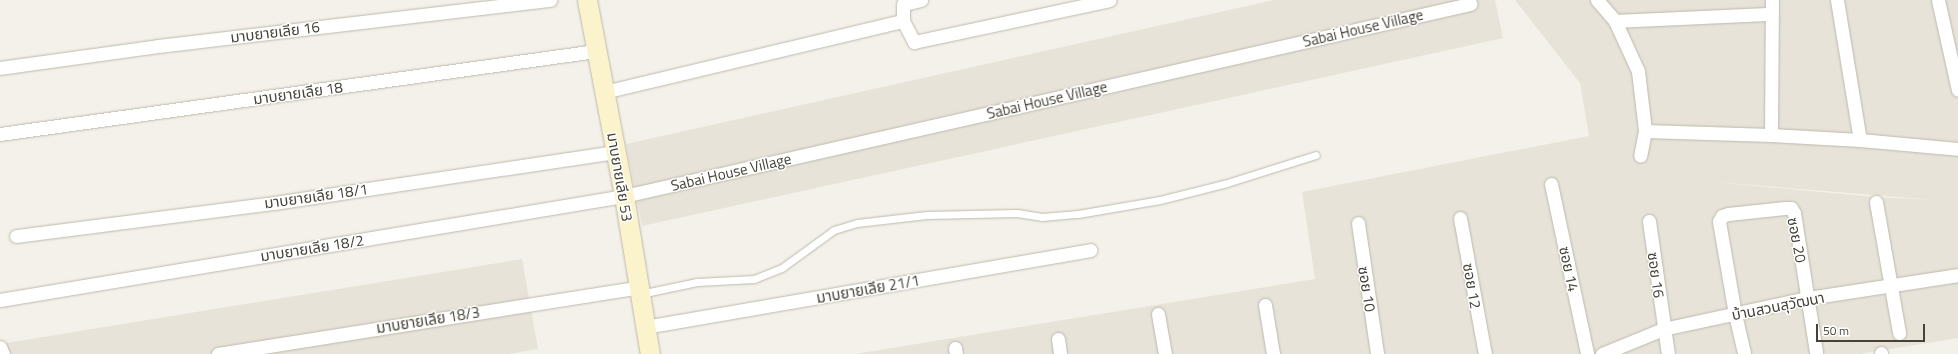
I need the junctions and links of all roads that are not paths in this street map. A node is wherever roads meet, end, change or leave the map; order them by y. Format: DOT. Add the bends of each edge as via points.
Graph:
graph roads {
  1 [pos="550,0"];
  2 [pos="586,0"];
  3 [pos="921,0"];
  4 [pos="1110,0"];
  5 [pos="1598,0"];
  6 [pos="1772,0"];
  7 [pos="1837,0"];
  8 [pos="1938,0"];
  9 [pos="1470,4"];
  10 [pos="1772,14"];
  11 [pos="903,21"];
  12 [pos="1615,21"];
  13 [pos="596,51"];
  14 [pos="0,68"];
  15 [pos="1958,90"];
  16 [pos="604,92"];
  17 [pos="1645,131"];
  18 [pos="0,134"];
  19 [pos="1771,135"];
  20 [pos="1860,140"];
  21 [pos="1958,149"];
  22 [pos="615,152"];
  23 [pos="1316,155"];
  24 [pos="1640,156"];
  25 [pos="1551,184"];
  26 [pos="624,196"];
  27 [pos="1876,202"];
  28 [pos="1460,218"];
  29 [pos="1649,221"];
  30 [pos="1358,223"];
  31 [pos="16,236"];
  32 [pos="1090,250"];
  33 [pos="1958,275"];
  34 [pos="1890,286"];
  35 [pos="639,290"];
  36 [pos="1808,298"];
  37 [pos="0,300"];
  38 [pos="1265,305"];
  39 [pos="1158,314"];
  40 [pos="1735,314"];
  41 [pos="645,327"];
  42 [pos="1664,329"];
  43 [pos="1899,333"];
  44 [pos="1058,339"];
  45 [pos="0,347"];
  46 [pos="1816,352"];
  47 [pos="1744,353"];
  48 [pos="3,354"];
  49 [pos="218,354"];
  50 [pos="650,354"];
  51 [pos="1060,354"];
  52 [pos="1165,354"];
  53 [pos="1273,354"];
  54 [pos="1377,354"];
  55 [pos="1485,354"];
  56 [pos="1587,354"];
  57 [pos="1602,354"];
  58 [pos="1668,354"];
  1 -- 14 [label="street, มาบยายเลีย 16" via="158,46"];
  2 -- 13 [label="street, มาบยายเลีย 53"];
  3 -- 11 [label="street" via="903,4"];
  4 -- 11 [label="street" via="914,42"];
  5 -- 12 [label="street"];
  6 -- 10 [label="street"];
  7 -- 20 [label="street"];
  8 -- 15 [label="street"];
  9 -- 26 [label="street, Sabai House Village"];
  10 -- 12 [label="street"];
  10 -- 19 [label="street"];
  11 -- 16 [label="street"];
  12 -- 17 [label="street" via="1638,72"];
  13 -- 16 [label="street, มาบยายเลีย 53"];
  13 -- 18 [label="street, มาบยายเลีย 18"];
  16 -- 22 [label="street, มาบยายเลีย 53"];
  17 -- 19 [label="street"];
  17 -- 24 [label="street"];
  19 -- 20 [label="street"];
  20 -- 21 [label="street"];
  22 -- 26 [label="street, มาบยายเลีย 53"];
  22 -- 31 [label="street, มาบยายเลีย 18/1" via="274,203"];
  23 -- 35 [label="lane" via="1227,183 1160,200 1078,214 1042,217 1017,213 927,215 857,223 834,230 783,267 754,279 697,282"];
  25 -- 56 [label="street, ซอย 14"];
  26 -- 35 [label="street, มาบยายเลีย 53"];
  26 -- 37 [label="street, มาบยายเลีย 18/2"];
  27 -- 34 [label="street"];
  28 -- 55 [label="street, ซอย 12"];
  29 -- 42 [label="street, ซอย 16"];
  30 -- 54 [label="street, ซอย 10"];
  32 -- 41 [label="street, มาบยายเลีย 21/1"];
  33 -- 34 [label="street, บ้านสวนสุวัฒนา"];
  34 -- 36 [label="street, บ้านสวนสุวัฒนา"];
  34 -- 43 [label="street"];
  35 -- 41 [label="street, มาบยายเลีย 53"];
  35 -- 49 [label="street, มาบยายเลีย 18/3"];
  36 -- 40 [label="street, บ้านสวนสุวัฒนา"];
  36 -- 40 [label="street, ซอย 20" via="1794,213 1791,208 1728,214 1722,216 1719,221"];
  36 -- 46 [label="street"];
  38 -- 53 [label="street"];
  39 -- 52 [label="street"];
  40 -- 42 [label="street, บ้านสวนสุวัฒนา"];
  40 -- 47 [label="street"];
  41 -- 50 [label="street, มาบยายเลีย 53"];
  42 -- 57 [label="street, บ้านสวนสุวัฒนา"];
  42 -- 58 [label="street, ซอย 16"];
  44 -- 51 [label="street"];
  45 -- 48 [label="street"];
}
